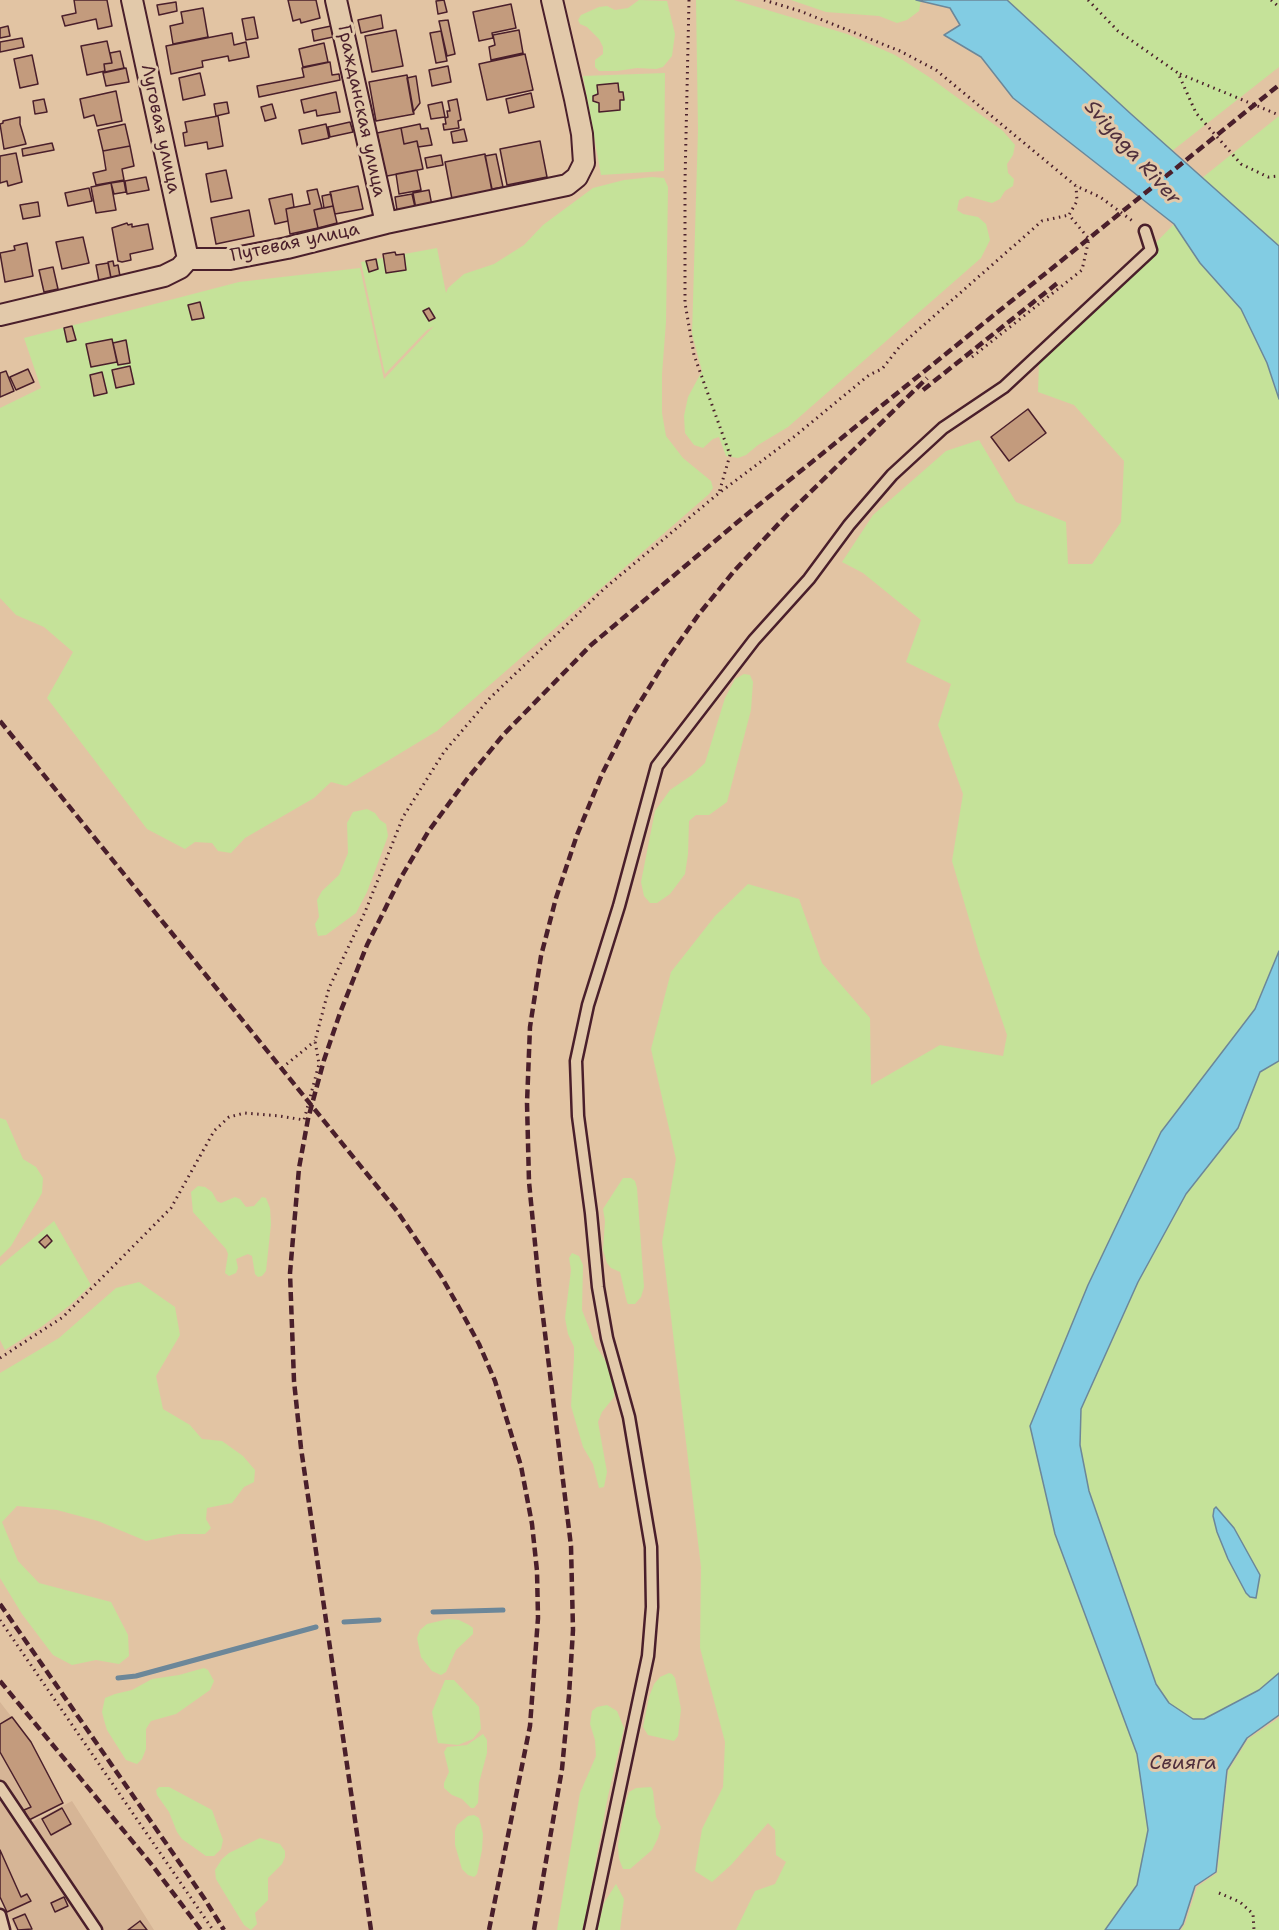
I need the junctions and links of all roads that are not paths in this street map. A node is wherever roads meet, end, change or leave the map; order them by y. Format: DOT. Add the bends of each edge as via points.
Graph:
graph roads {
  1 [pos="132,0"];
  2 [pos="336,0"];
  3 [pos="552,0"];
  4 [pos="386,223"];
  5 [pos="1145,231"];
  6 [pos="188,259"];
  7 [pos="0,315"];
  8 [pos="0,1787"];
  9 [pos="3,1801"];
  10 [pos="0,1915"];
  11 [pos="4,1930"];
  12 [pos="96,1930"];
  13 [pos="590,1930"];
  1 -- 6 [label="street, Луговая улица"];
  2 -- 4 [label="street, Гражданская улица"];
  3 -- 4 [label="street, Путевая улица" via="582,134 584,163 577,177 567,185"];
  4 -- 6 [label="street, Путевая улица" via="230,259"];
  5 -- 13 [label="lane" via="1151,250 1004,387 943,428 892,475 809,579 754,640 657,766 588,1005 576,1061 578,1116 598,1287 607,1338 629,1417 651,1547 652,1599 648,1656"];
  6 -- 7 [label="street" via="164,276"];
  8 -- 9 [label="lane"];
  9 -- 12 [label="lane"];
  10 -- 11 [label="lane"];
}
